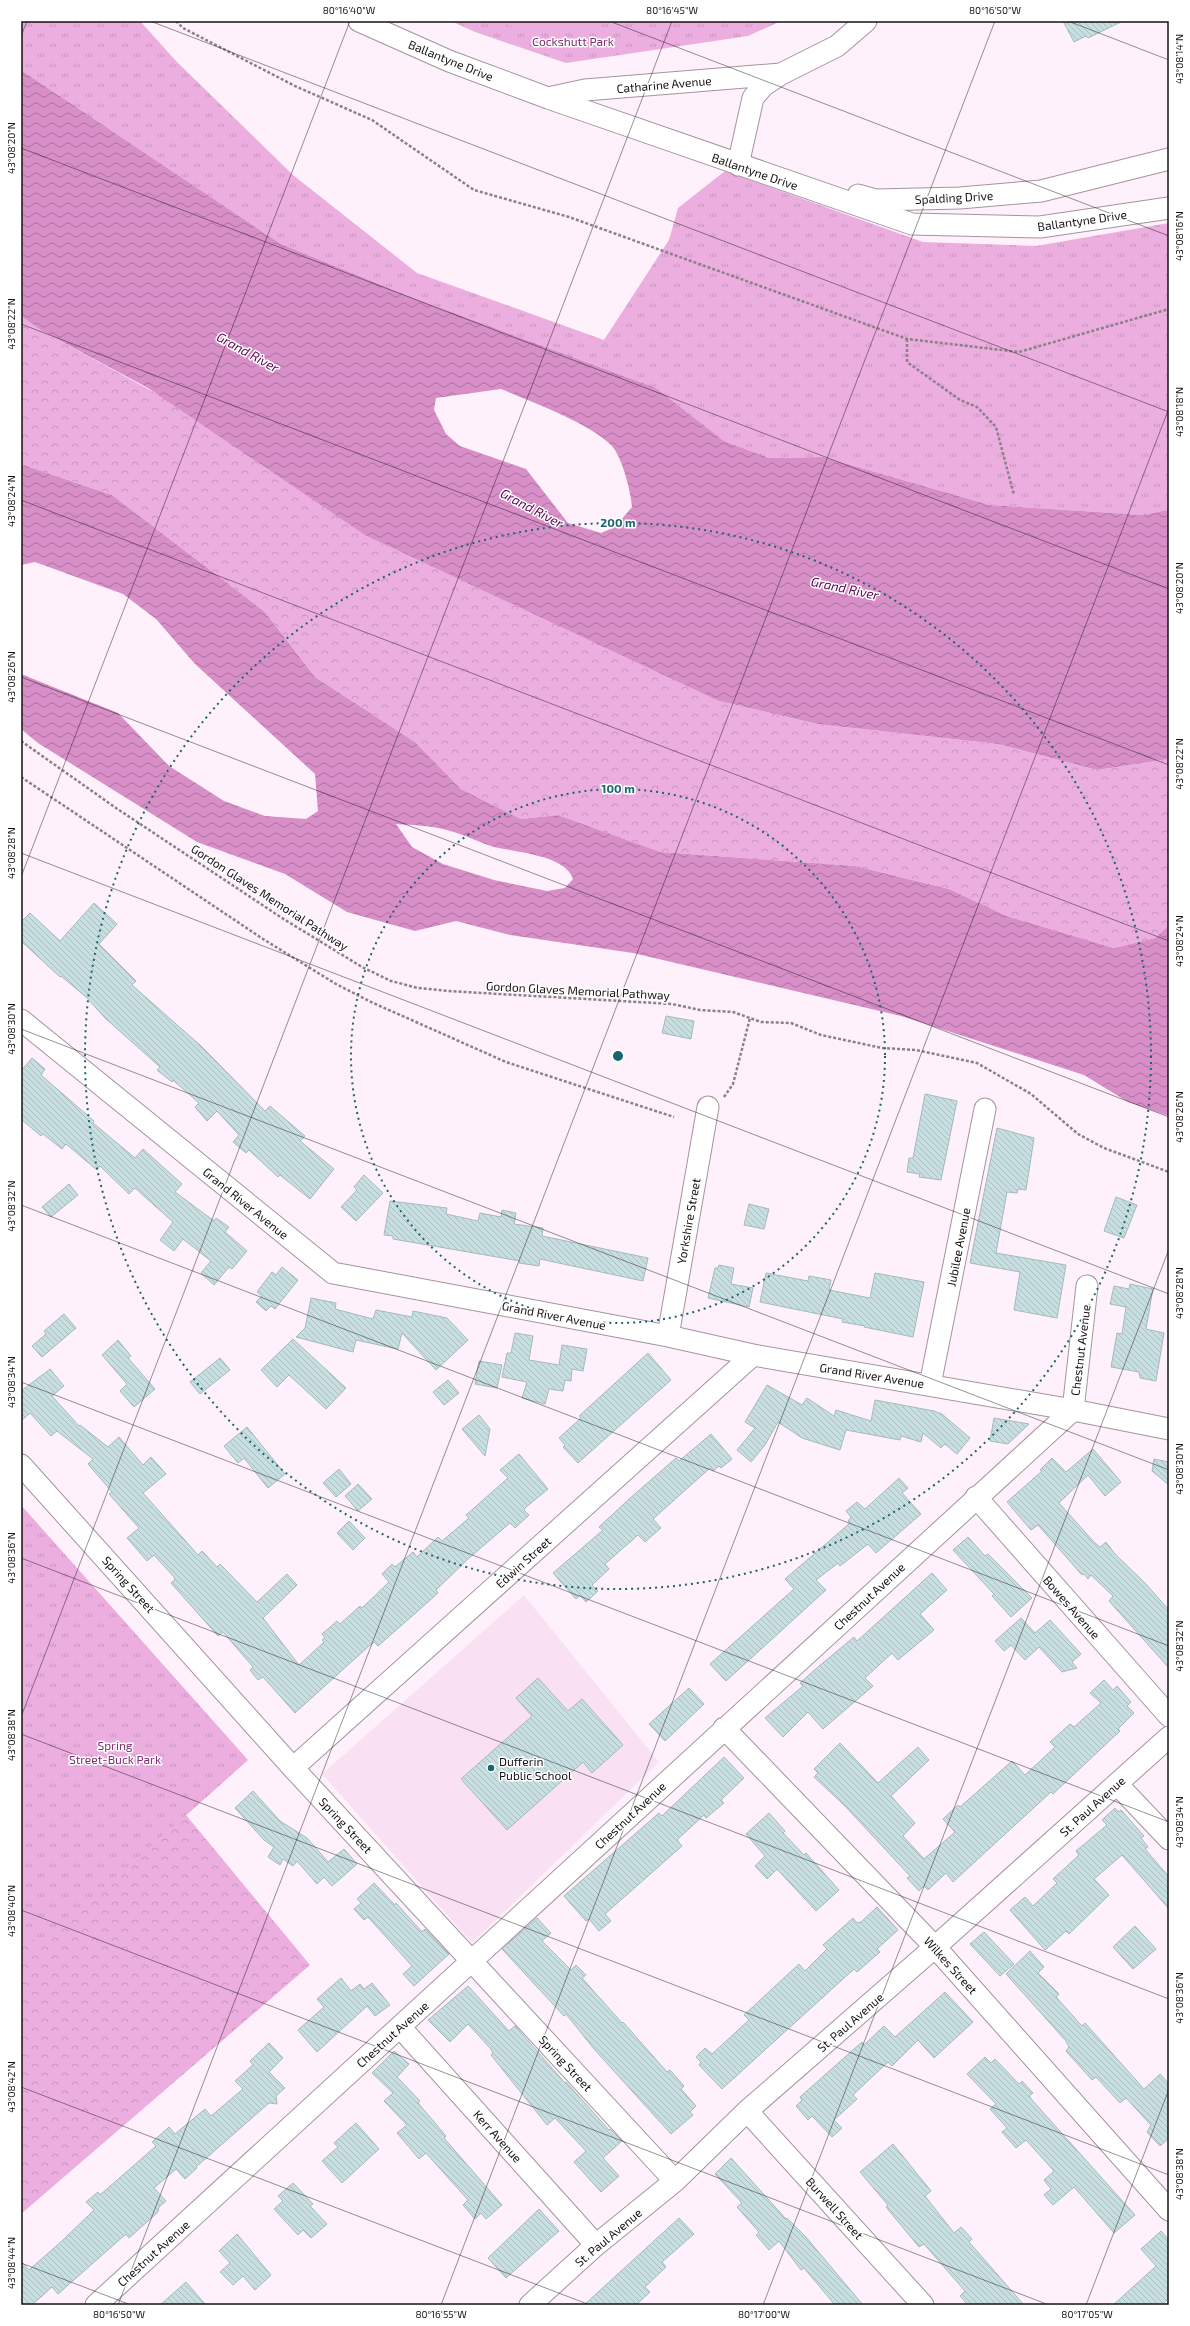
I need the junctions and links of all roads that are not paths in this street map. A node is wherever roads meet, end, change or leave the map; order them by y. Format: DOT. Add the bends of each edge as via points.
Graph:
graph roads {
  1 [pos="358,21"];
  2 [pos="866,21"];
  3 [pos="781,74"];
  4 [pos="548,98"];
  5 [pos="1169,159"];
  6 [pos="738,165"];
  7 [pos="1169,208"];
  8 [pos="21,1020"];
  9 [pos="708,1107"];
  10 [pos="986,1108"];
  11 [pos="1087,1286"];
  12 [pos="668,1336"];
  13 [pos="753,1355"];
  14 [pos="930,1385"];
  15 [pos="1073,1410"];
  16 [pos="1169,1429"];
  17 [pos="21,1465"];
  18 [pos="976,1498"];
  19 [pos="1169,1716"];
  20 [pos="724,1728"];
  21 [pos="1169,1737"];
  22 [pos="293,1768"];
  23 [pos="1117,1784"];
  24 [pos="1169,1840"];
  25 [pos="935,1947"];
  26 [pos="472,1961"];
  27 [pos="400,2027"];
  28 [pos="748,2111"];
  29 [pos="675,2182"];
  30 [pos="1169,2210"];
  31 [pos="596,2246"];
  32 [pos="96,2305"];
  33 [pos="530,2305"];
  34 [pos="923,2305"];
  1 -- 4 [label="street, Ballantyne Drive" via="449,61"];
  2 -- 3 [label="street, Catharine Avenue" via="837,46"];
  3 -- 4 [label="street, Catharine Avenue" via="585,90"];
  3 -- 6 [label="street, Catharine Avenue" via="763,86 753,98"];
  4 -- 6 [label="street, Ballantyne Drive"];
  5 -- 6 [label="street, Spalding Drive" via="1041,191 960,198 884,200"];
  6 -- 7 [label="street, Ballantyne Drive" via="912,224 1040,227"];
  8 -- 12 [label="street, Grand River Avenue" via="333,1273"];
  9 -- 12 [label="street, Yorkshire Street"];
  10 -- 14 [label="street, Jubilee Avenue"];
  11 -- 15 [label="street, Chestnut Avenue"];
  12 -- 13 [label="street, Grand River Avenue"];
  13 -- 14 [label="street, Grand River Avenue"];
  13 -- 22 [label="street, Edwin Street"];
  14 -- 15 [label="street, Grand River Avenue"];
  15 -- 16 [label="street, Grand River Avenue"];
  15 -- 18 [label="street, Chestnut Avenue"];
  17 -- 22 [label="street, Spring Street"];
  18 -- 19 [label="street, Bowes Avenue"];
  18 -- 20 [label="street, Chestnut Avenue"];
  20 -- 25 [label="street, Wilkes Street"];
  20 -- 26 [label="street, Chestnut Avenue"];
  21 -- 23 [label="street, St. Paul Avenue"];
  22 -- 26 [label="street, Spring Street"];
  23 -- 24 [label="street"];
  23 -- 25 [label="street, St. Paul Avenue"];
  25 -- 28 [label="street, St. Paul Avenue"];
  25 -- 30 [label="street, Wilkes Street"];
  26 -- 27 [label="street, Chestnut Avenue"];
  26 -- 29 [label="street, Spring Street"];
  27 -- 31 [label="street, Kerr Avenue"];
  27 -- 32 [label="street, Chestnut Avenue"];
  28 -- 29 [label="street, St. Paul Avenue"];
  28 -- 34 [label="street, Burwell Street"];
  29 -- 31 [label="street, St. Paul Avenue"];
  31 -- 33 [label="street, St. Paul Avenue"];
}
